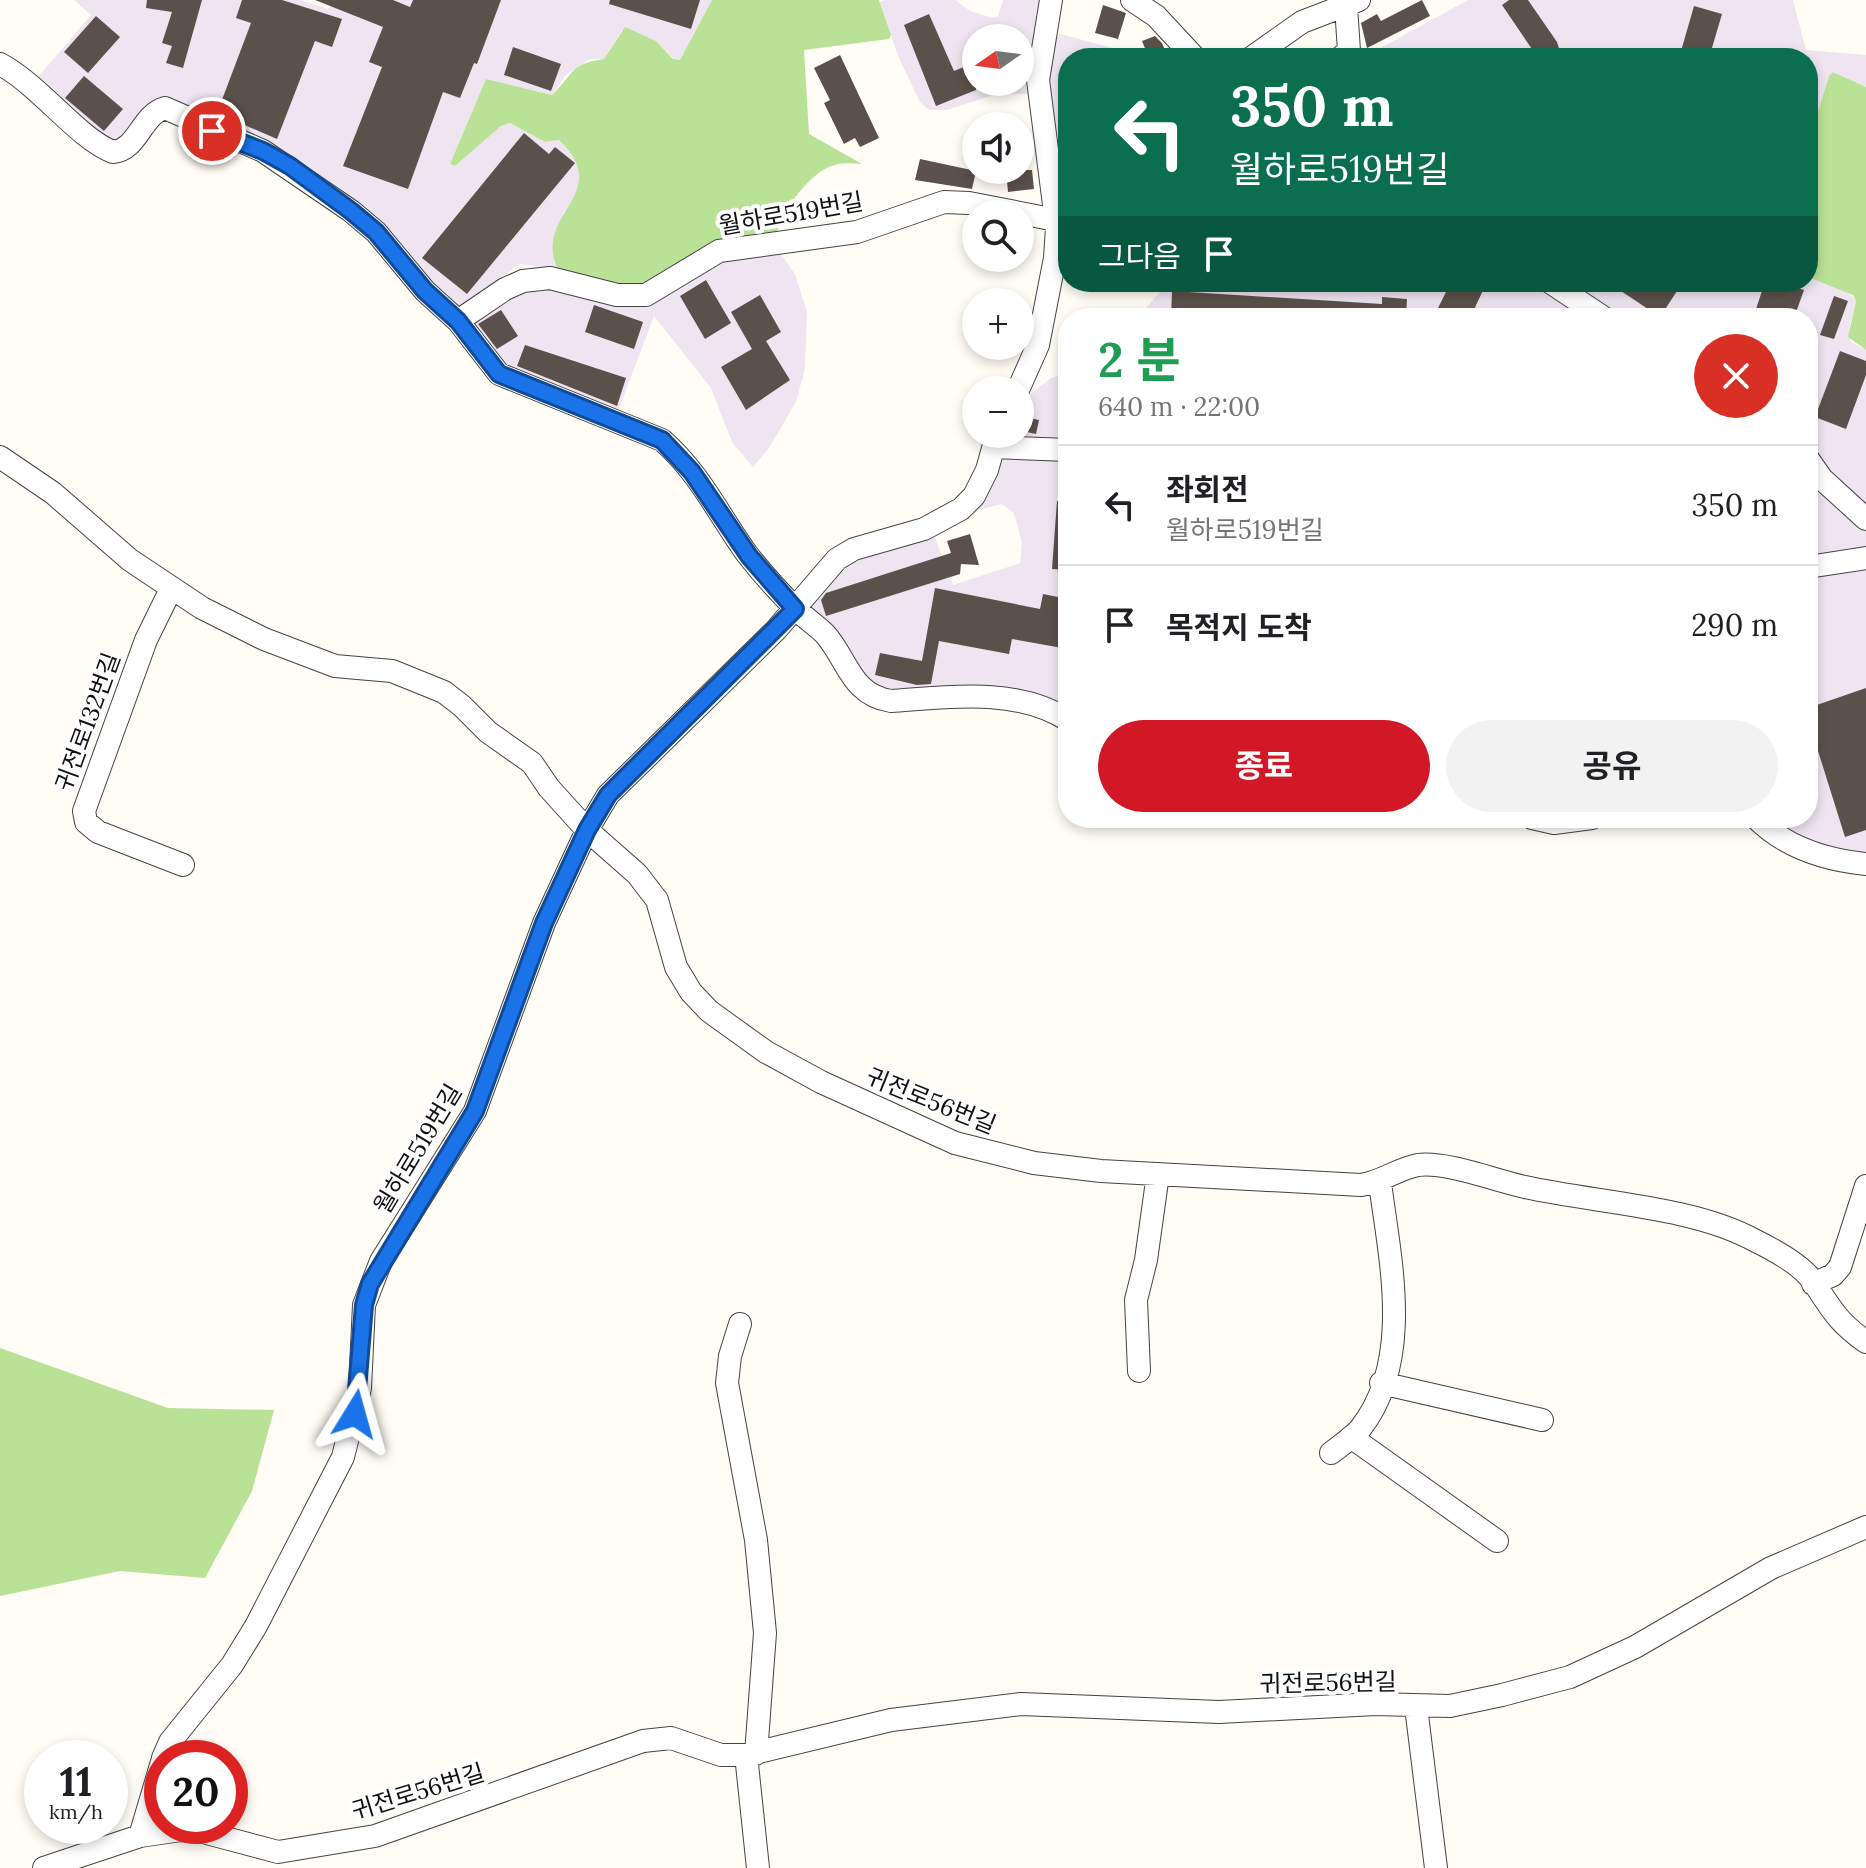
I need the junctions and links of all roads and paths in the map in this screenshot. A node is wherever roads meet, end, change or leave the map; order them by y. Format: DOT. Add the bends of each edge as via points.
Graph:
graph roads {
  1 [pos="1051,0"];
  2 [pos="1132,0"];
  3 [pos="1353,3"];
  4 [pos="1186,48"];
  5 [pos="1265,48"];
  6 [pos="1349,48"];
  7 [pos="0,64"];
  8 [pos="1056,220"];
  9 [pos="1565,292"];
  10 [pos="1589,308"];
  11 [pos="458,321"];
  12 [pos="1024,376"];
  13 [pos="1034,445"];
  14 [pos="993,448"];
  15 [pos="1058,449"];
  16 [pos="0,457"];
  17 [pos="1818,473"];
  18 [pos="1866,519"];
  19 [pos="1866,558"];
  20 [pos="1818,565"];
  21 [pos="171,589"];
  22 [pos="795,609"];
  23 [pos="1058,715"];
  24 [pos="1769,828"];
  25 [pos="587,830"];
  26 [pos="1866,864"];
  27 [pos="183,865"];
  28 [pos="1158,1174"];
  29 [pos="1380,1183"];
  30 [pos="1866,1186"];
  31 [pos="1813,1284"];
  32 [pos="740,1324"];
  33 [pos="1866,1342"];
  34 [pos="1139,1371"];
  35 [pos="1381,1383"];
  36 [pos="1542,1420"];
  37 [pos="1351,1437"];
  38 [pos="1331,1453"];
  39 [pos="1866,1527"];
  40 [pos="1497,1541"];
  41 [pos="1416,1707"];
  42 [pos="174,1740"];
  43 [pos="751,1755"];
  44 [pos="144,1823"];
  45 [pos="140,1836"];
  46 [pos="44,1868"];
  47 [pos="758,1868"];
  48 [pos="1436,1868"];
  1 -- 8 [label="lane" via="1038,80"];
  2 -- 4 [label="lane" via="1156,16"];
  3 -- 5 [label="lane" via="1302,22"];
  3 -- 6 [label="lane"];
  7 -- 11 [label="lane" via="113,152 130,146 154,111 165,108 290,166 376,232"];
  8 -- 11 [label="lane, 월하로519번길" via="944,202 857,232 719,251 646,295 617,295 550,278 523,281"];
  8 -- 12 [label="lane" via="1055,258 1038,345"];
  9 -- 10 [label="lane"];
  11 -- 22 [label="lane" via="499,374 662,440 711,495 749,556"];
  13 -- 15 [label="lane"];
  14 -- 22 [label="lane, 월하로519번길" via="974,496 961,509 924,529 837,559"];
  16 -- 21 [label="lane"];
  17 -- 18 [label="lane"];
  19 -- 20 [label="lane"];
  21 -- 25 [label="lane" via="278,645 335,666 392,671 444,692 532,763"];
  21 -- 27 [label="lane, 귀전로132번길" via="146,640 84,811 86,822 98,832"];
  22 -- 23 [label="lane" via="824,633 849,675 877,699 1004,698 1035,703"];
  22 -- 25 [label="lane, 월하로519번길" via="627,774"];
  24 -- 26 [label="lane" via="1808,851"];
  25 -- 28 [label="lane, 귀전로56번길" via="637,874 657,900 676,967 691,992 766,1052 955,1143 1034,1163"];
  25 -- 42 [label="lane, 월하로519번길" via="544,923 475,1111 370,1284 360,1388 343,1457 256,1626"];
  28 -- 29 [label="lane, 귀전로56번길"];
  28 -- 34 [label="lane" via="1136,1300"];
  29 -- 31 [label="lane, 귀전로56번길" via="1419,1165 1436,1166 1677,1215 1755,1240"];
  29 -- 35 [label="lane" via="1395,1297 1395,1333"];
  30 -- 31 [label="lane" via="1840,1267"];
  31 -- 33 [label="lane, 귀전로56번길" via="1840,1324"];
  32 -- 43 [label="lane" via="727,1383 756,1540 765,1633"];
  35 -- 36 [label="lane"];
  35 -- 37 [label="lane" via="1375,1403"];
  37 -- 38 [label="lane"];
  37 -- 40 [label="lane"];
  39 -- 41 [label="lane, 귀전로56번길" via="1771,1568 1635,1647 1570,1677 1450,1706"];
  41 -- 43 [label="lane, 귀전로56번길" via="1376,1704 1219,1712 1021,1704 891,1720"];
  41 -- 48 [label="lane"];
  43 -- 45 [label="lane, 귀전로56번길" via="721,1755 671,1738 643,1741 397,1830 301,1850 257,1849 181,1830"];
  43 -- 47 [label="lane"];
  44 -- 45 [label="lane, 월하로519번길"];
  45 -- 46 [label="lane, 귀전로56번길"];
}
